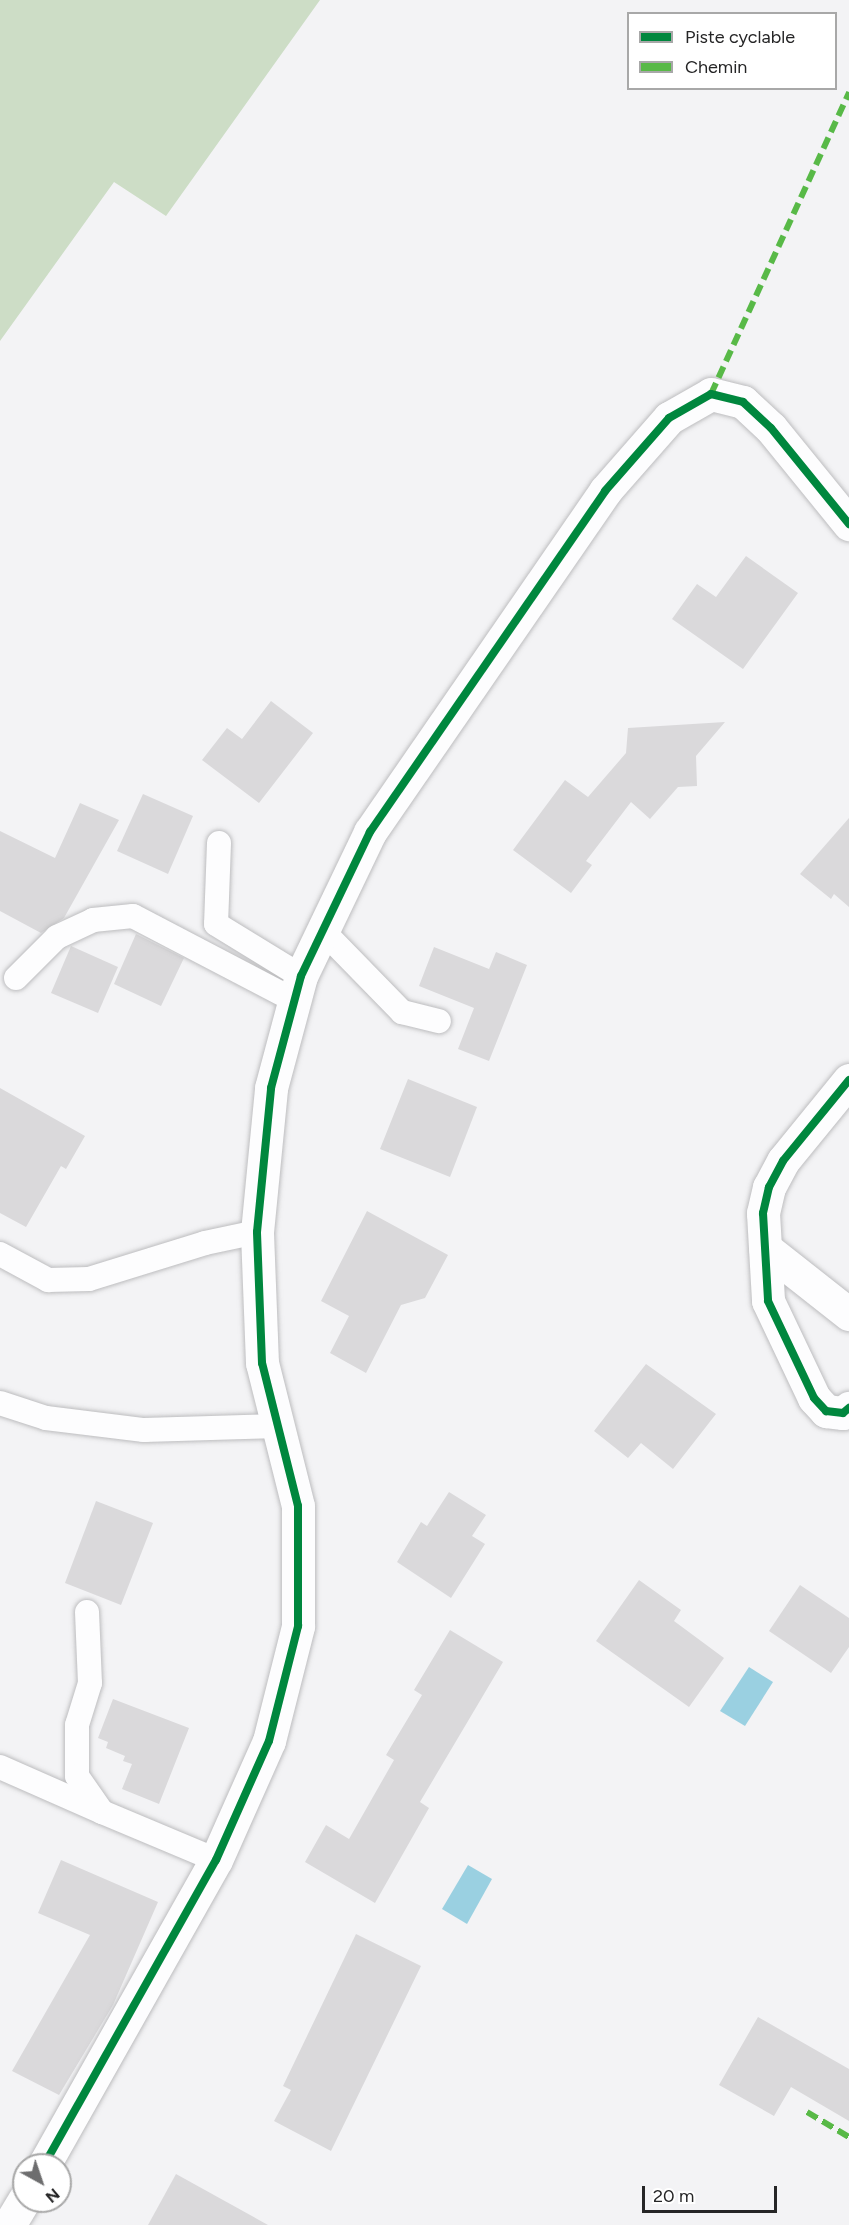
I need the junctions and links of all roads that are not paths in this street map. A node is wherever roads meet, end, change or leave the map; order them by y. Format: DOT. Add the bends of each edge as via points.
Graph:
graph roads {
  1 [pos="849,524"];
  2 [pos="219,843"];
  3 [pos="322,930"];
  4 [pos="16,978"];
  5 [pos="297,988"];
  6 [pos="439,1021"];
  7 [pos="849,1080"];
  8 [pos="258,1232"];
  9 [pos="765,1248"];
  10 [pos="0,1254"];
  11 [pos="849,1314"];
  12 [pos="0,1403"];
  13 [pos="849,1408"];
  14 [pos="278,1426"];
  15 [pos="87,1612"];
  16 [pos="0,1767"];
  17 [pos="102,1812"];
  18 [pos="216,1860"];
  19 [pos="51,2153"];
  1 -- 3 [label="street" via="771,428 744,402 711,394 669,418 605,491 370,832"];
  2 -- 5 [label="lane" via="216,924"];
  3 -- 5 [label="street"];
  3 -- 6 [label="lane" via="402,1012"];
  4 -- 5 [label="lane" via="57,937 93,920 133,916"];
  5 -- 8 [label="street" via="271,1088"];
  7 -- 9 [label="street" via="783,1161 769,1187 763,1213"];
  8 -- 10 [label="lane" via="204,1243 89,1279 48,1280"];
  8 -- 14 [label="street" via="262,1364"];
  9 -- 11 [label="street"];
  9 -- 13 [label="street" via="768,1301 814,1398 826,1412 843,1413"];
  12 -- 14 [label="lane" via="46,1418 144,1430"];
  14 -- 18 [label="street" via="298,1506 298,1626 269,1741"];
  15 -- 17 [label="lane" via="90,1683 77,1725 77,1776"];
  16 -- 17 [label="lane"];
  17 -- 18 [label="lane"];
  18 -- 19 [label="street"];
}
